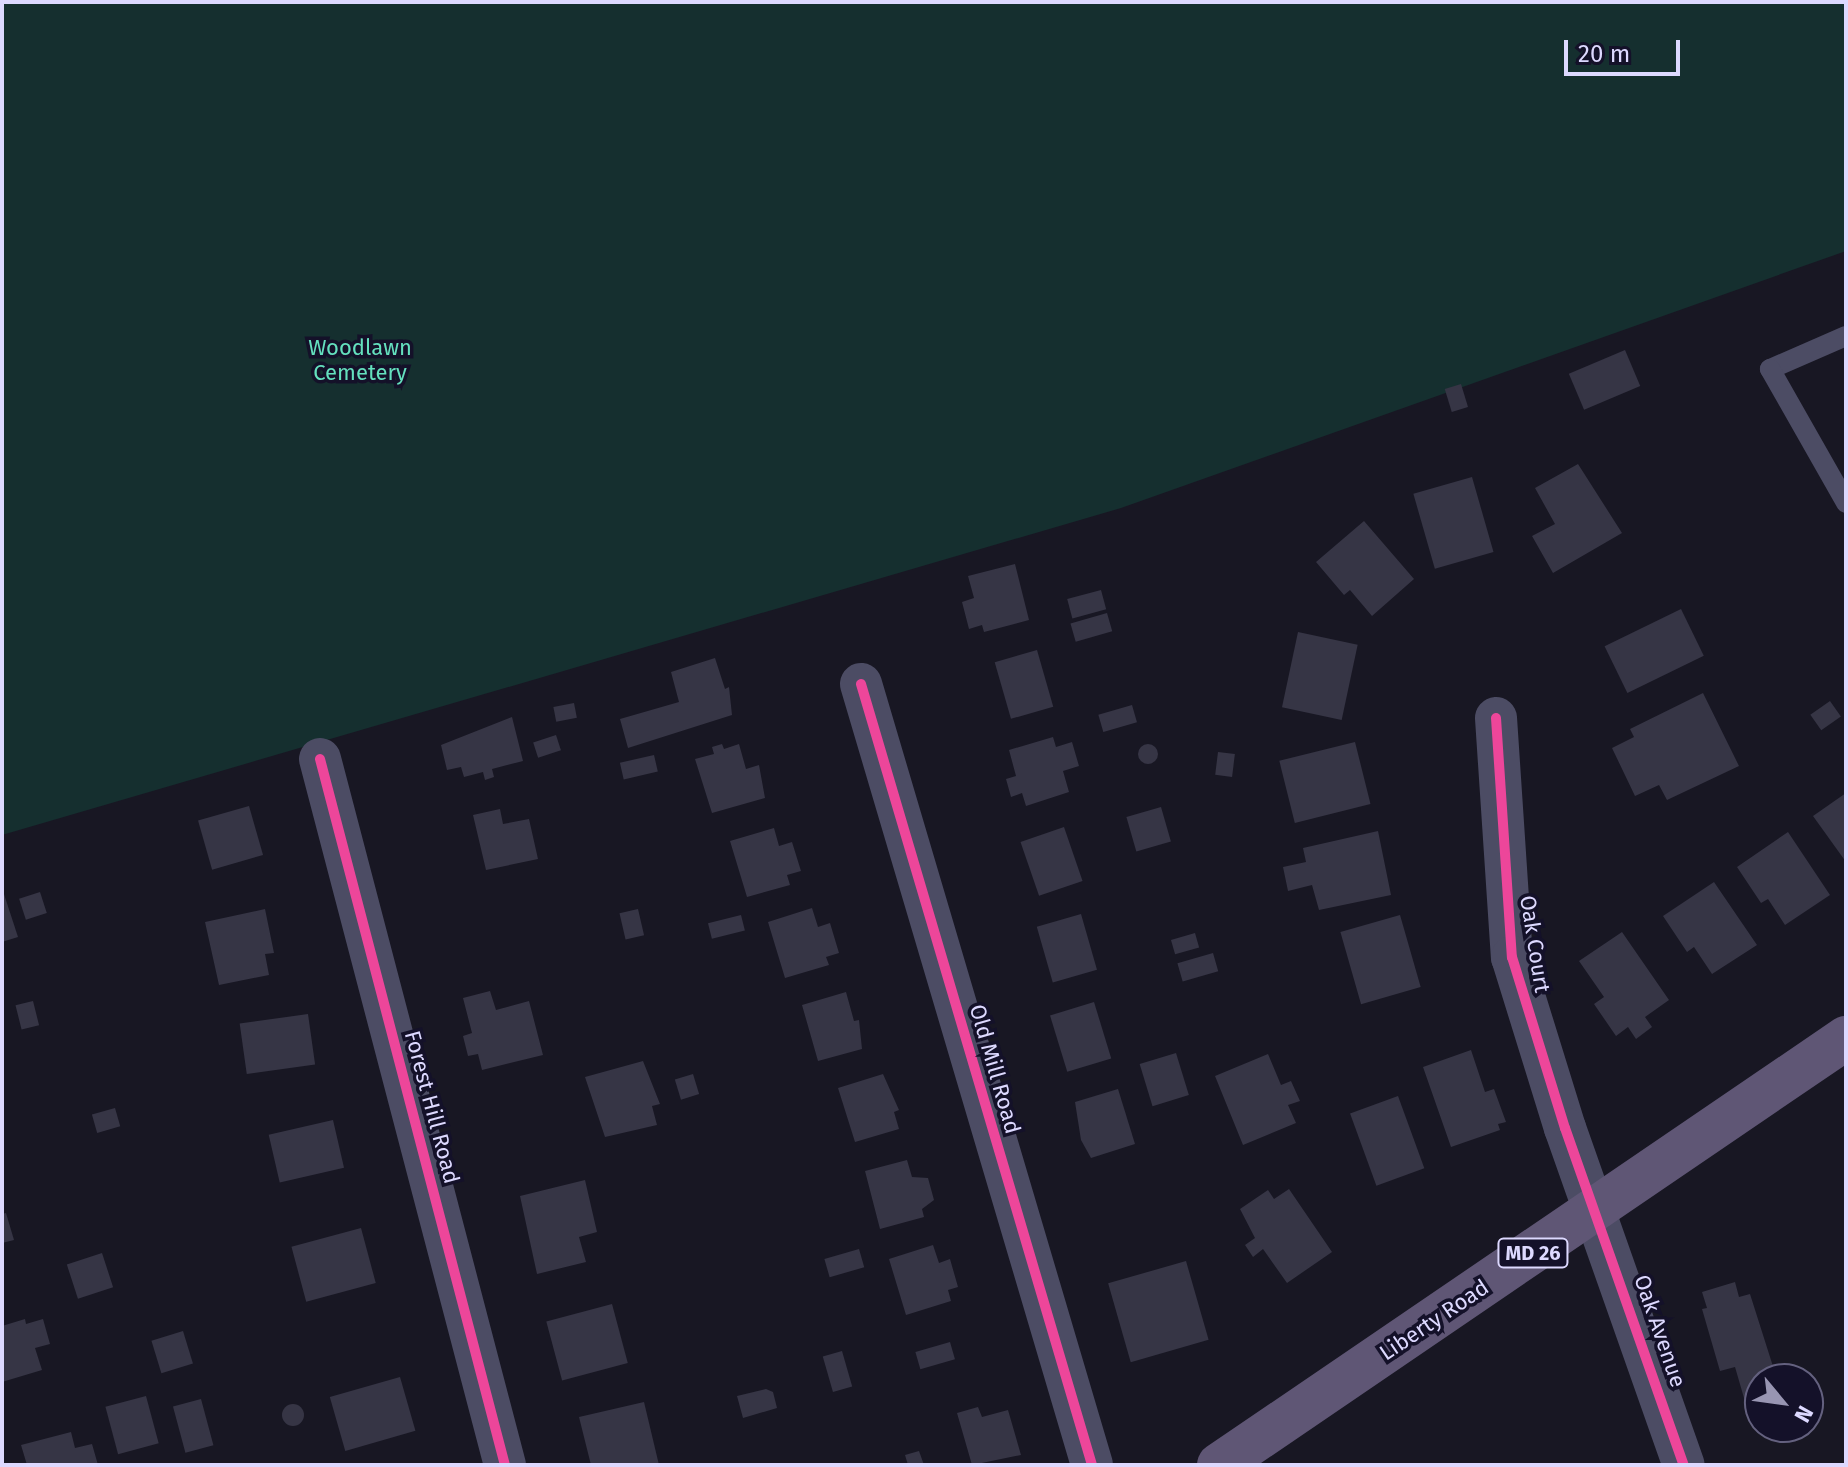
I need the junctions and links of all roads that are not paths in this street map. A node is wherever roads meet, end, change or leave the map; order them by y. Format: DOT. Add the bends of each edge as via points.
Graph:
graph roads {
  1 [pos="1846,336"];
  2 [pos="1846,503"];
  3 [pos="861,684"];
  4 [pos="1496,718"];
  5 [pos="320,759"];
  6 [pos="1846,1038"];
  7 [pos="1595,1212"];
  8 [pos="505,1465"];
  9 [pos="1092,1465"];
  10 [pos="1219,1465"];
  11 [pos="1684,1465"];
  1 -- 2 [label="lane" via="1770,369"];
  3 -- 9 [label="street, Old Mill Road"];
  4 -- 7 [label="street, Oak Court" via="1512,957"];
  5 -- 8 [label="street, Forest Hill Road"];
  6 -- 7 [label="main road, Liberty Road / MD 26"];
  7 -- 10 [label="main road, Liberty Road / MD 26"];
  7 -- 11 [label="street, Oak Avenue"];
}
